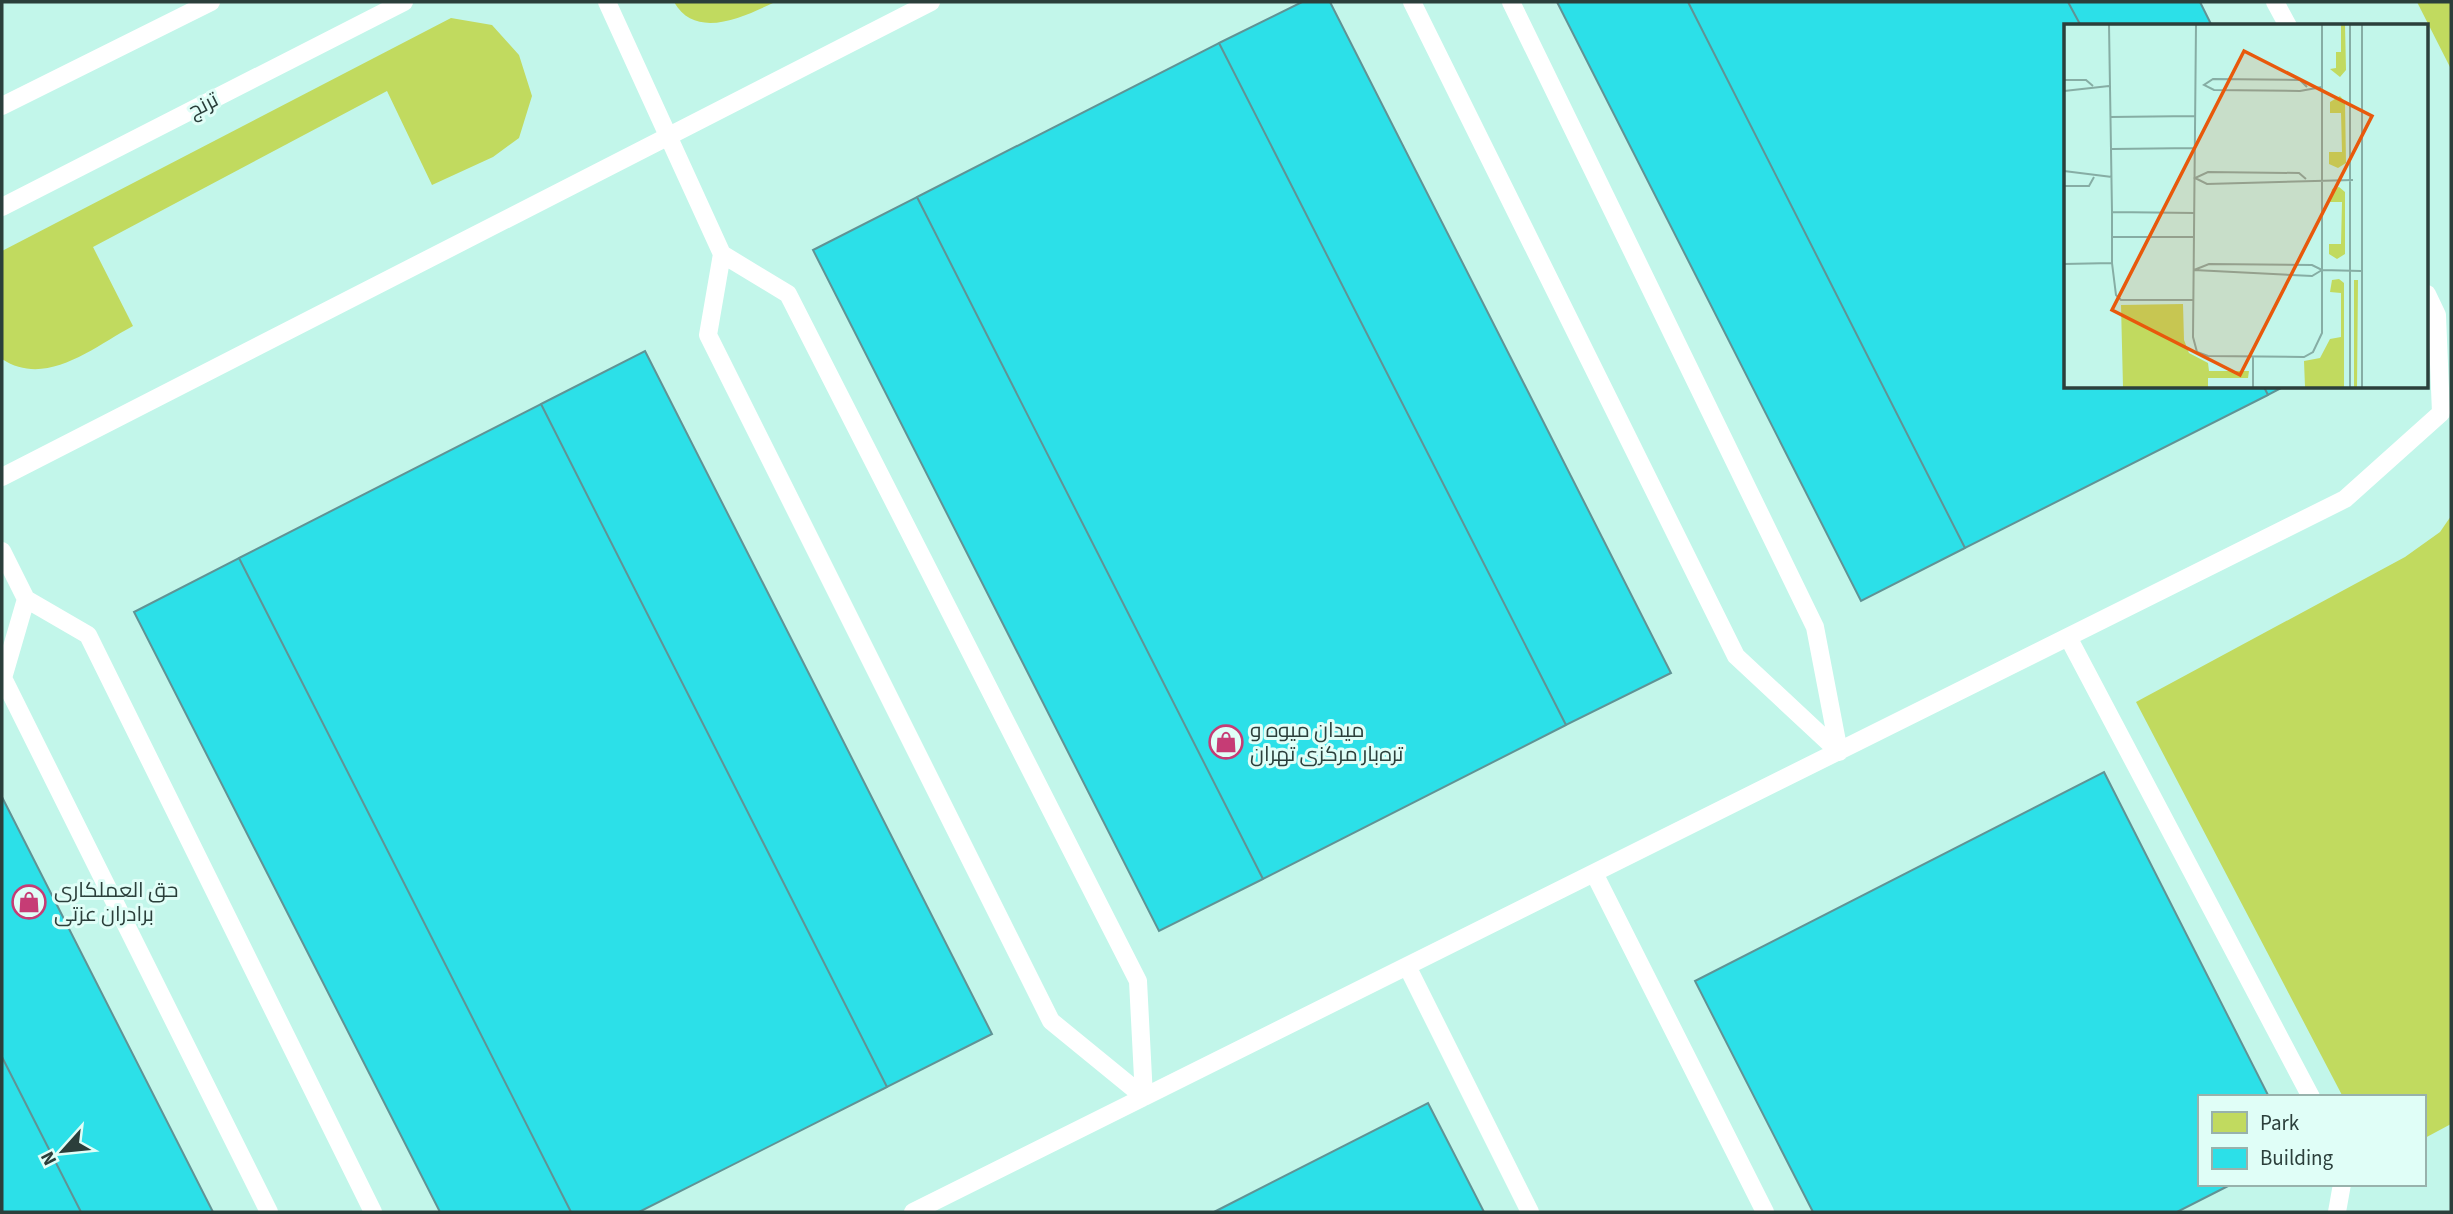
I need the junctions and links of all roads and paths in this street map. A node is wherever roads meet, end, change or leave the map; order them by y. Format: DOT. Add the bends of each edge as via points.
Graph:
graph roads {
  1 [pos="211,2"];
  2 [pos="404,2"];
  3 [pos="607,2"];
  4 [pos="931,2"];
  5 [pos="1412,2"];
  6 [pos="1511,2"];
  7 [pos="2275,2"];
  8 [pos="2287,24"];
  9 [pos="2,106"];
  10 [pos="668,136"];
  11 [pos="2,207"];
  12 [pos="722,254"];
  13 [pos="2428,296"];
  14 [pos="2,477"];
  15 [pos="2,551"];
  16 [pos="26,599"];
  17 [pos="2068,637"];
  18 [pos="1839,751"];
  19 [pos="1594,873"];
  20 [pos="1407,966"];
  21 [pos="2310,1095"];
  22 [pos="1144,1097"];
  23 [pos="2342,1186"];
  24 [pos="269,1212"];
  25 [pos="373,1212"];
  26 [pos="914,1212"];
  27 [pos="1530,1212"];
  28 [pos="1765,1212"];
  29 [pos="2337,1212"];
  1 -- 9 [label="lane"];
  2 -- 11 [label="lane, ترنج"];
  3 -- 10 [label="lane"];
  4 -- 10 [label="lane"];
  5 -- 18 [label="lane" via="1736,656"];
  6 -- 18 [label="lane" via="1815,627"];
  7 -- 8 [label="lane"];
  10 -- 12 [label="lane"];
  10 -- 14 [label="lane"];
  12 -- 22 [label="lane" via="788,294 1138,981"];
  12 -- 22 [label="lane" via="708,335 976,872 1051,1021"];
  13 -- 17 [label="lane" via="2437,314 2441,413 2345,499"];
  15 -- 16 [label="lane"];
  16 -- 24 [label="lane" via="3,678"];
  16 -- 25 [label="lane" via="88,635"];
  17 -- 18 [label="lane"];
  17 -- 21 [label="lane"];
  18 -- 19 [label="lane"];
  19 -- 20 [label="lane"];
  19 -- 28 [label="lane"];
  20 -- 22 [label="lane"];
  20 -- 27 [label="lane"];
  22 -- 26 [label="lane"];
  23 -- 29 [label="lane"];
}
